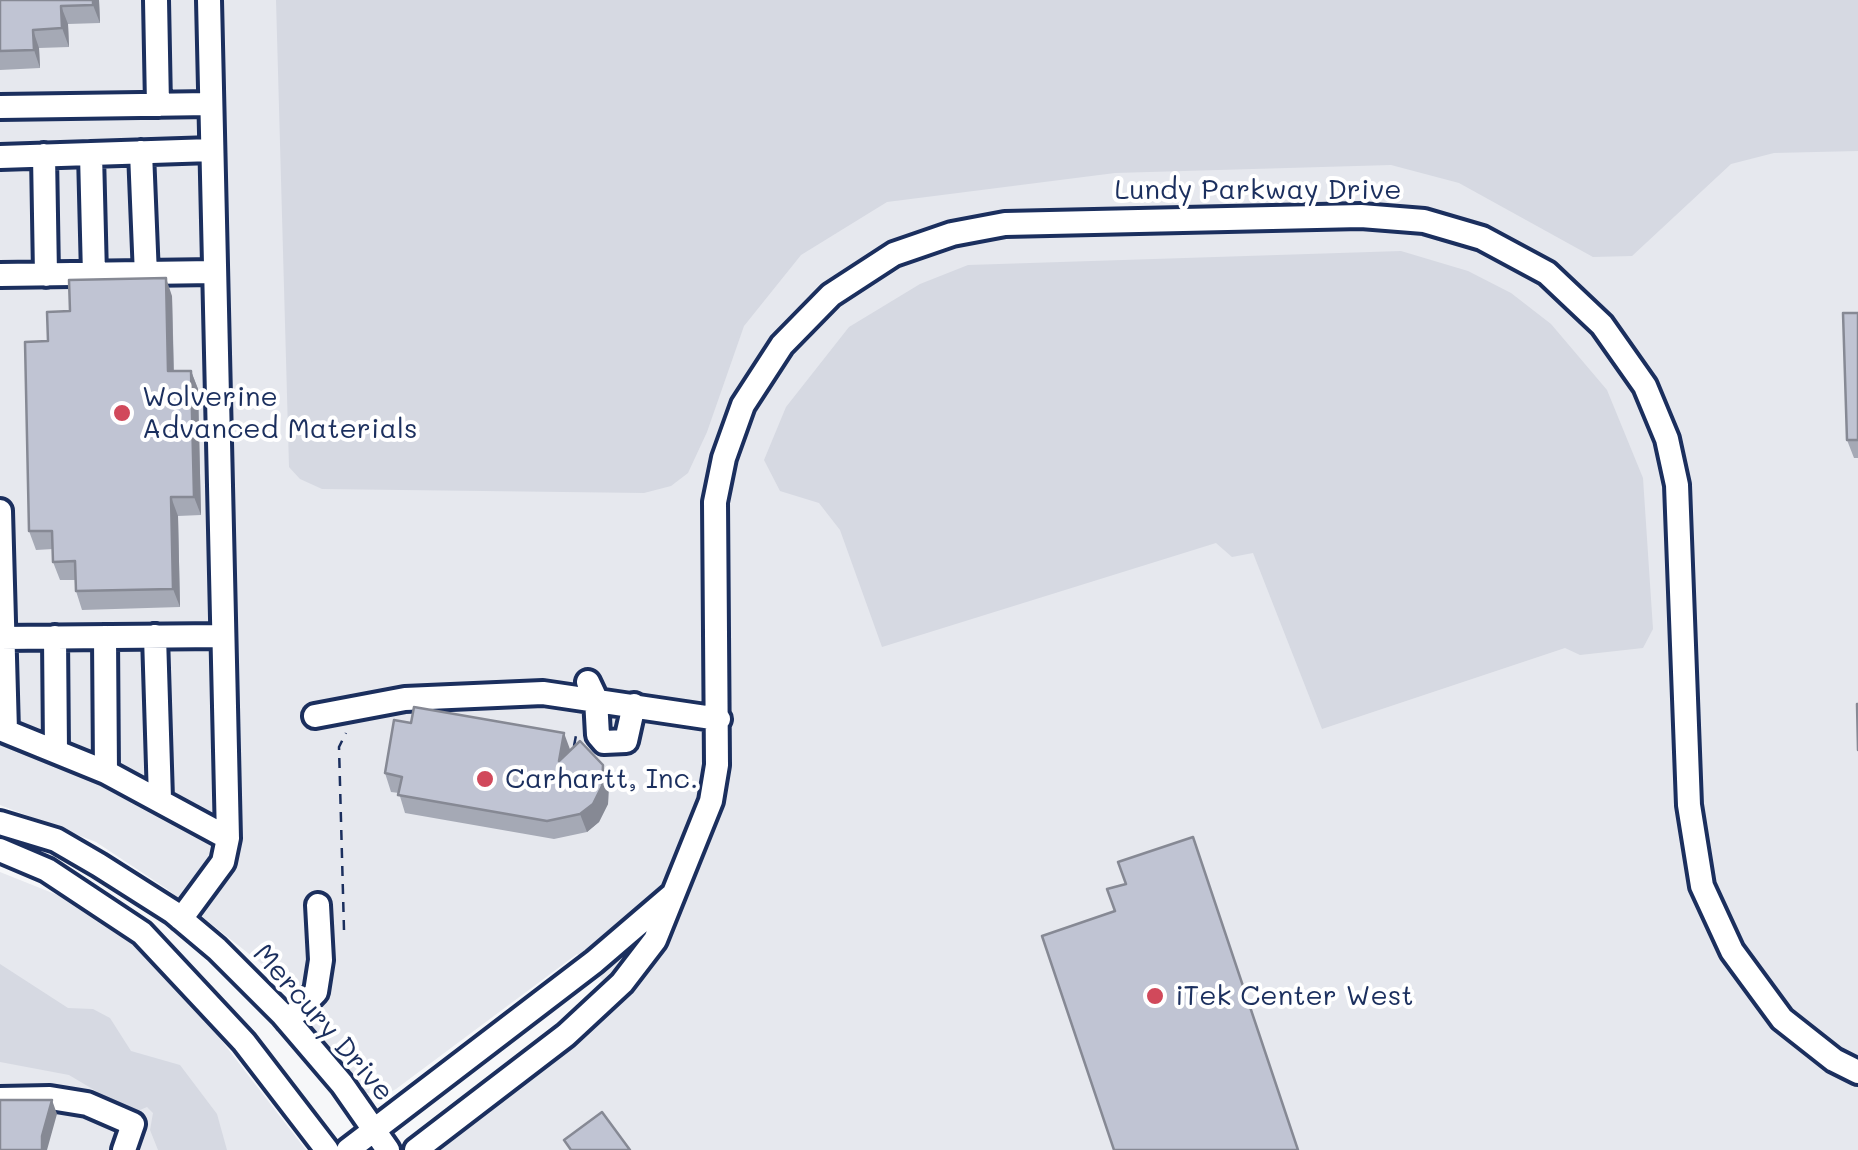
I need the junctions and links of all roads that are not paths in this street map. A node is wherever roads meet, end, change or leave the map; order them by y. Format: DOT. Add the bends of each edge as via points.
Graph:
graph roads {
  1 [pos="156,0"];
  2 [pos="208,0"];
  3 [pos="211,104"];
  4 [pos="158,105"];
  5 [pos="0,107"];
  6 [pos="212,150"];
  7 [pos="142,152"];
  8 [pos="91,154"];
  9 [pos="44,155"];
  10 [pos="0,156"];
  11 [pos="214,272"];
  12 [pos="0,275"];
  13 [pos="46,275"];
  14 [pos="94,275"];
  15 [pos="146,276"];
  16 [pos="0,511"];
  17 [pos="154,636"];
  18 [pos="223,636"];
  19 [pos="55,637"];
  20 [pos="105,637"];
  21 [pos="2,638"];
  22 [pos="592,691"];
  23 [pos="634,704"];
  24 [pos="315,716"];
  25 [pos="719,720"];
  26 [pos="3,731"];
  27 [pos="56,750"];
  28 [pos="106,772"];
  29 [pos="160,799"];
  30 [pos="0,823"];
  31 [pos="228,838"];
  32 [pos="0,850"];
  33 [pos="674,894"];
  34 [pos="318,905"];
  35 [pos="181,919"];
  36 [pos="560,988"];
  37 [pos="587,1016"];
  38 [pos="288,1020"];
  39 [pos="1858,1072"];
  40 [pos="0,1100"];
  41 [pos="373,1128"];
  42 [pos="124,1150"];
  43 [pos="327,1150"];
  44 [pos="348,1150"];
  45 [pos="388,1150"];
  46 [pos="416,1150"];
  1 -- 4 [label="street"];
  2 -- 3 [label="street"];
  3 -- 4 [label="street"];
  3 -- 6 [label="street"];
  4 -- 5 [label="street"];
  6 -- 7 [label="street"];
  6 -- 11 [label="street"];
  7 -- 8 [label="street"];
  7 -- 15 [label="street"];
  8 -- 9 [label="street"];
  8 -- 14 [label="street"];
  9 -- 10 [label="street"];
  9 -- 13 [label="street"];
  11 -- 15 [label="street"];
  11 -- 18 [label="street"];
  12 -- 13 [label="street"];
  13 -- 14 [label="street"];
  14 -- 15 [label="street"];
  16 -- 21 [label="street"];
  17 -- 18 [label="street"];
  17 -- 20 [label="street"];
  17 -- 29 [label="street"];
  18 -- 31 [label="street"];
  19 -- 20 [label="street"];
  19 -- 21 [label="street"];
  19 -- 27 [label="street"];
  20 -- 28 [label="street"];
  21 -- 26 [label="street"];
  22 -- 23 [label="street"];
  22 -- 23 [label="street" via="598,734 614,743 626,741"];
  22 -- 24 [label="street" via="450,695 359,704"];
  23 -- 25 [label="street"];
  25 -- 33 [label="street, Lundy Parkway Drive" via="711,801"];
  25 -- 39 [label="street, Lundy Parkway Drive" via="715,502 737,423 782,345 831,295 894,254 1005,224 1076,221 1362,216 1424,221 1482,238 1546,273 1602,324 1645,386 1677,485 1689,804 1702,886 1732,951 1782,1018"];
  26 -- 27 [label="street"];
  27 -- 28 [label="street"];
  28 -- 29 [label="street"];
  29 -- 31 [label="street"];
  30 -- 35 [label="street, Mercury Drive" via="56,840"];
  31 -- 35 [label="street" via="223,862"];
  32 -- 43 [label="street" via="47,870 142,934 244,1042"];
  33 -- 36 [label="street, Lundy Parkway Drive"];
  33 -- 37 [label="street, Lundy Parkway Drive" via="655,940"];
  34 -- 38 [label="street" via="316,992"];
  35 -- 38 [label="street, Mercury Drive"];
  36 -- 37 [label="street"];
  36 -- 41 [label="street, Lundy Parkway Drive"];
  37 -- 46 [label="street, Lundy Parkway Drive"];
  38 -- 41 [label="street, Mercury Drive"];
  40 -- 42 [label="street" via="87,1104 133,1124"];
  41 -- 44 [label="street, Lundy Parkway Drive"];
  41 -- 45 [label="street, Mercury Drive"];
}
